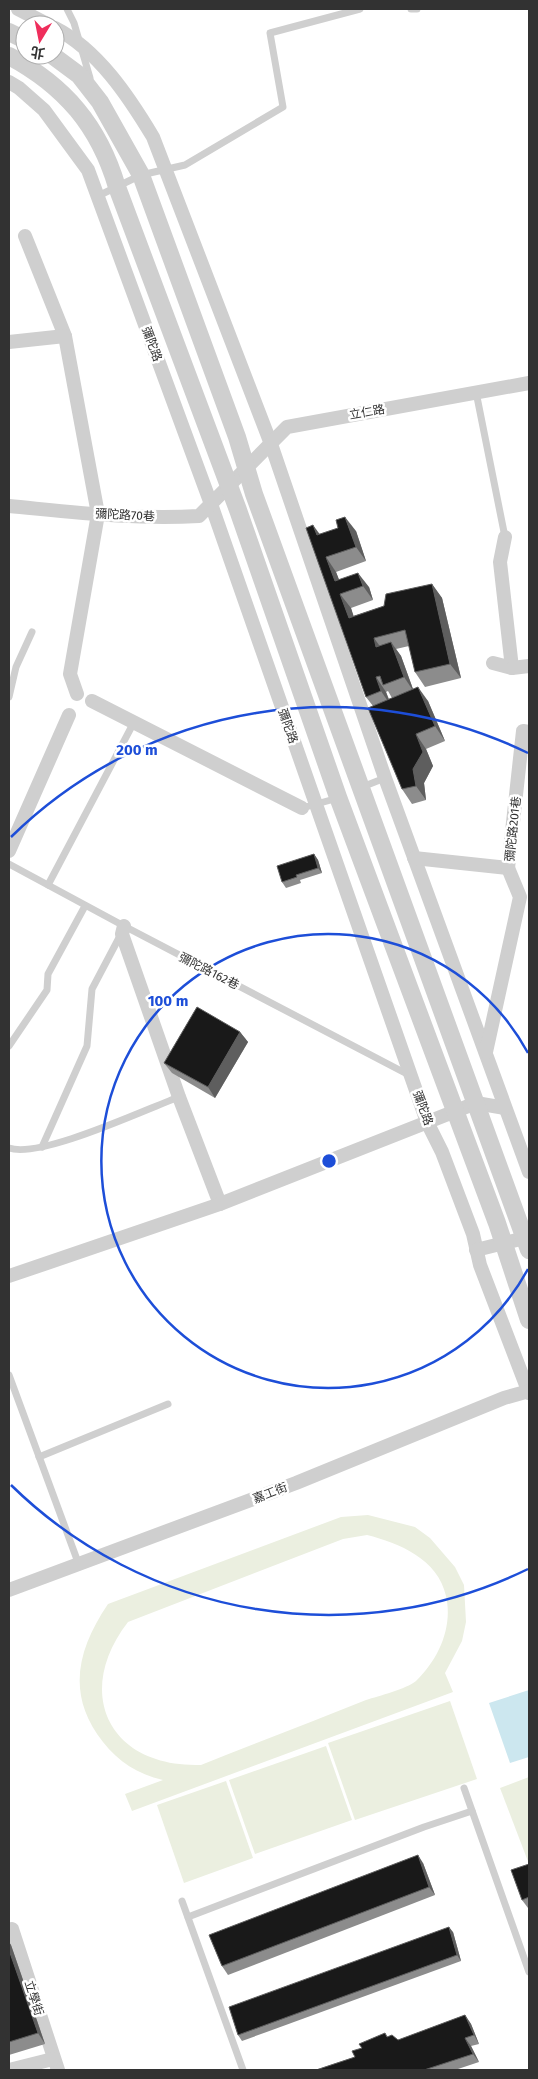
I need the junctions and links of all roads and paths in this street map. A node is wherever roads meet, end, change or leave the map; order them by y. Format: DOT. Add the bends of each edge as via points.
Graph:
graph roads {
  1 [pos="18,9"];
  2 [pos="67,9"];
  3 [pos="360,9"];
  4 [pos="411,9"];
  5 [pos="417,9"];
  6 [pos="30,15"];
  7 [pos="65,35"];
  8 [pos="81,45"];
  9 [pos="9,56"];
  10 [pos="65,64"];
  11 [pos="9,82"];
  12 [pos="100,102"];
  13 [pos="166,169"];
  14 [pos="141,175"];
  15 [pos="117,187"];
  16 [pos="98,196"];
  17 [pos="25,236"];
  18 [pos="65,336"];
  19 [pos="9,342"];
  20 [pos="529,383"];
  21 [pos="476,392"];
  22 [pos="271,444"];
  23 [pos="246,470"];
  24 [pos="229,486"];
  25 [pos="211,504"];
  26 [pos="9,506"];
  27 [pos="98,514"];
  28 [pos="505,537"];
  29 [pos="32,632"];
  30 [pos="493,664"];
  31 [pos="529,666"];
  32 [pos="512,668"];
  33 [pos="77,694"];
  34 [pos="9,697"];
  35 [pos="92,701"];
  36 [pos="69,715"];
  37 [pos="133,724"];
  38 [pos="529,732"];
  39 [pos="385,778"];
  40 [pos="362,787"];
  41 [pos="338,797"];
  42 [pos="308,806"];
  43 [pos="9,851"];
  44 [pos="414,858"];
  45 [pos="9,864"];
  46 [pos="508,868"];
  47 [pos="48,885"];
  48 [pos="85,906"];
  49 [pos="123,930"];
  50 [pos="9,1046"];
  51 [pos="486,1052"];
  52 [pos="411,1076"];
  53 [pos="179,1097"];
  54 [pos="476,1104"];
  55 [pos="505,1108"];
  56 [pos="456,1111"];
  57 [pos="427,1122"];
  58 [pos="511,1126"];
  59 [pos="42,1147"];
  60 [pos="9,1148"];
  61 [pos="529,1150"];
  62 [pos="529,1172"];
  63 [pos="220,1204"];
  64 [pos="528,1241"];
  65 [pos="504,1244"];
  66 [pos="476,1250"];
  67 [pos="9,1276"];
  68 [pos="529,1320"];
  69 [pos="9,1375"];
  70 [pos="529,1392"];
  71 [pos="168,1404"];
  72 [pos="39,1457"];
  73 [pos="79,1566"];
  74 [pos="9,1590"];
  75 [pos="464,1788"];
  76 [pos="472,1811"];
  77 [pos="182,1901"];
  78 [pos="188,1917"];
  79 [pos="10,1926"];
  80 [pos="529,1972"];
  81 [pos="56,2064"];
  82 [pos="9,2070"];
  83 [pos="244,2070"];
  1 -- 6 [label="street"];
  2 -- 8 [label="lane"];
  3 -- 13 [label="lane" via="270,33 283,107 185,165"];
  4 -- 5 [label="lane"];
  7 -- 8 [label="street"];
  8 -- 12 [label="lane" via="86,69"];
  8 -- 13 [label="street" via="137,110"];
  9 -- 15 [label="street, 彌陀路" via="38,74 88,121 109,160"];
  10 -- 12 [label="street" via="80,74"];
  11 -- 16 [label="street, 彌陀路" via="44,110 88,170"];
  12 -- 14 [label="street"];
  13 -- 14 [label="lane"];
  13 -- 22 [label="street"];
  14 -- 15 [label="lane"];
  14 -- 23 [label="street" via="238,437"];
  15 -- 16 [label="lane"];
  15 -- 24 [label="street, 彌陀路"];
  16 -- 25 [label="street, 彌陀路"];
  17 -- 18 [label="street"];
  18 -- 19 [label="street"];
  18 -- 27 [label="street"];
  20 -- 21 [label="street, 立仁路"];
  21 -- 22 [label="street, 立仁路" via="287,426"];
  21 -- 28 [label="lane"];
  22 -- 23 [label="street, 立仁路"];
  22 -- 39 [label="street"];
  23 -- 24 [label="street, 立仁路"];
  23 -- 40 [label="street"];
  24 -- 25 [label="street, 彌陀路70巷"];
  24 -- 41 [label="street, 彌陀路"];
  25 -- 27 [label="street, 彌陀路70巷" via="199,516 171,518"];
  25 -- 42 [label="street, 彌陀路"];
  26 -- 27 [label="street, 彌陀路70巷"];
  27 -- 33 [label="street" via="70,674"];
  28 -- 32 [label="street" via="500,562"];
  29 -- 34 [label="lane" via="16,667"];
  30 -- 32 [label="street"];
  31 -- 32 [label="street"];
  35 -- 37 [label="street"];
  36 -- 43 [label="street"];
  37 -- 42 [label="street"];
  37 -- 47 [label="lane"];
  38 -- 46 [label="street, 彌陀路201巷" via="523,731"];
  39 -- 40 [label="lane"];
  39 -- 44 [label="street"];
  40 -- 54 [label="street"];
  41 -- 42 [label="lane"];
  41 -- 56 [label="street, 彌陀路"];
  42 -- 52 [label="street, 彌陀路"];
  44 -- 46 [label="street, 彌陀路201巷"];
  44 -- 51 [label="street"];
  45 -- 47 [label="lane, 彌陀路162巷"];
  46 -- 51 [label="street" via="520,897"];
  47 -- 48 [label="lane, 彌陀路162巷"];
  48 -- 49 [label="lane, 彌陀路162巷"];
  48 -- 50 [label="lane" via="48,974 46,990"];
  49 -- 52 [label="lane, 彌陀路162巷"];
  49 -- 53 [label="street"];
  49 -- 59 [label="lane" via="92,989 87,1046"];
  51 -- 55 [label="street"];
  52 -- 57 [label="street, 彌陀路"];
  53 -- 59 [label="lane"];
  53 -- 63 [label="street"];
  54 -- 55 [label="street"];
  54 -- 56 [label="street"];
  54 -- 64 [label="street"];
  55 -- 58 [label="street"];
  56 -- 57 [label="street"];
  56 -- 65 [label="street, 彌陀路"];
  57 -- 63 [label="street"];
  57 -- 66 [label="street, 彌陀路" via="442,1152"];
  58 -- 61 [label="lane"];
  58 -- 62 [label="street"];
  59 -- 60 [label="lane" via="17,1151"];
  63 -- 67 [label="street"];
  64 -- 65 [label="street"];
  65 -- 66 [label="street"];
  65 -- 68 [label="street, 彌陀路"];
  66 -- 70 [label="street, 彌陀路"];
  69 -- 72 [label="lane"];
  70 -- 73 [label="street, 嘉工街" via="504,1398 296,1483"];
  71 -- 72 [label="lane"];
  72 -- 73 [label="lane"];
  73 -- 74 [label="street, 嘉工街"];
  75 -- 76 [label="lane"];
  76 -- 78 [label="lane"];
  76 -- 80 [label="lane"];
  77 -- 78 [label="lane"];
  78 -- 83 [label="lane"];
  79 -- 81 [label="street, 立學街"];
  81 -- 82 [label="street"];
}
